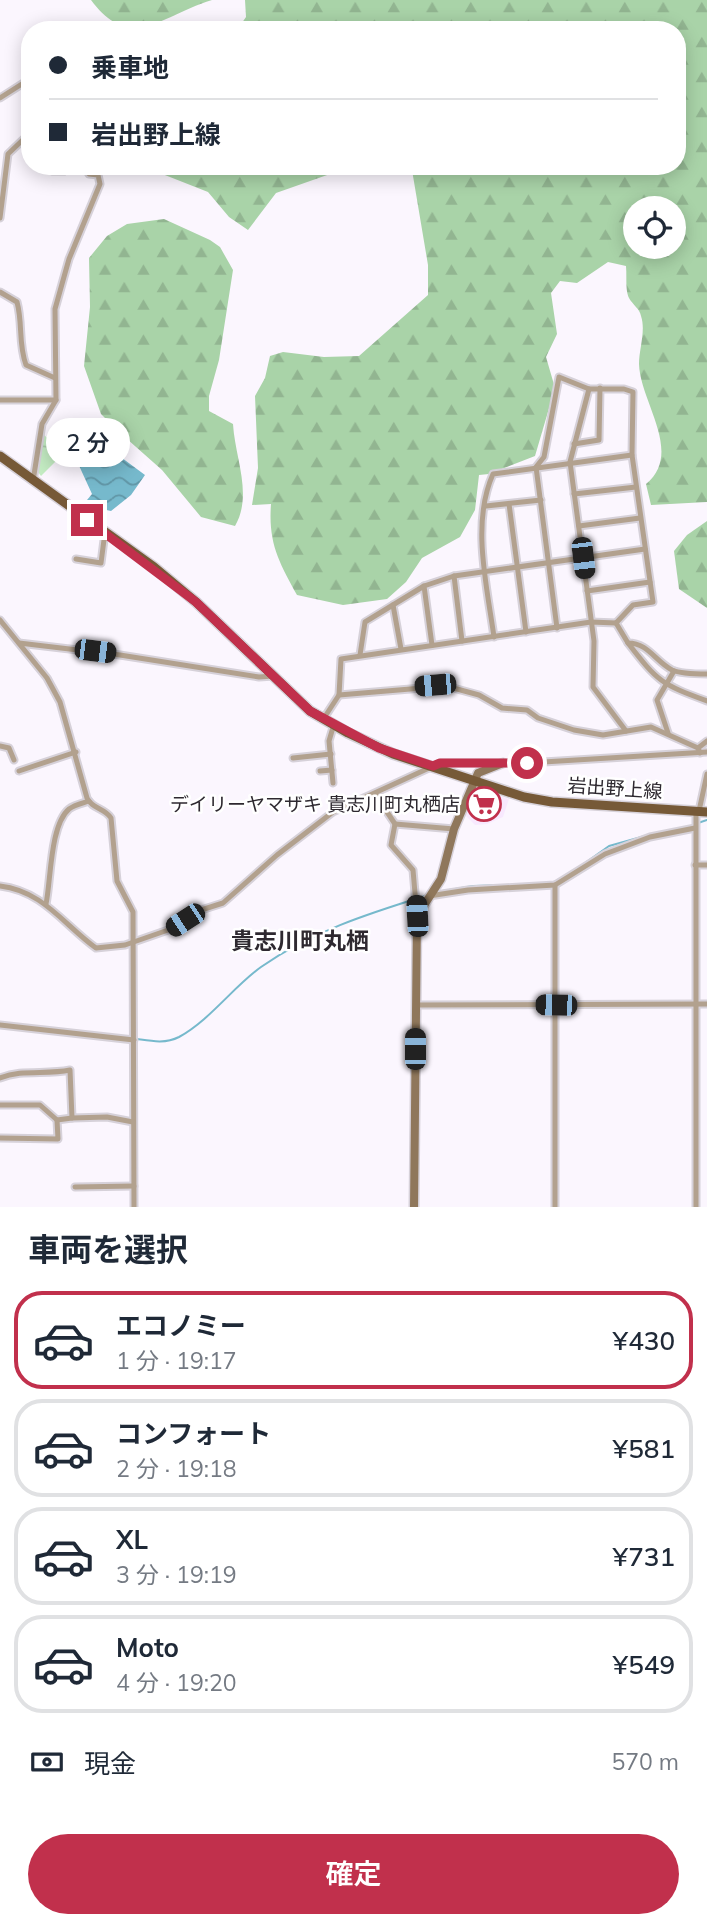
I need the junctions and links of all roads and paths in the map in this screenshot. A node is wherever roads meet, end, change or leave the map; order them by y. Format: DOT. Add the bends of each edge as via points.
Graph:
graph roads {
  1 [pos="21,85"];
  2 [pos="0,98"];
  3 [pos="21,141"];
  4 [pos="2,148"];
  5 [pos="8,154"];
  6 [pos="97,175"];
  7 [pos="0,218"];
  8 [pos="0,292"];
  9 [pos="55,379"];
  10 [pos="600,388"];
  11 [pos="589,390"];
  12 [pos="0,400"];
  13 [pos="56,400"];
  14 [pos="574,444"];
  15 [pos="0,456"];
  16 [pos="632,456"];
  17 [pos="570,462"];
  18 [pos="536,467"];
  19 [pos="33,481"];
  20 [pos="636,487"];
  21 [pos="574,494"];
  22 [pos="541,500"];
  23 [pos="509,504"];
  24 [pos="486,506"];
  25 [pos="640,519"];
  26 [pos="579,526"];
  27 [pos="105,532"];
  28 [pos="645,549"];
  29 [pos="583,558"];
  30 [pos="76,559"];
  31 [pos="549,563"];
  32 [pos="519,567"];
  33 [pos="485,572"];
  34 [pos="454,576"];
  35 [pos="650,582"];
  36 [pos="424,586"];
  37 [pos="587,591"];
  38 [pos="393,605"];
  39 [pos="0,620"];
  40 [pos="591,622"];
  41 [pos="616,623"];
  42 [pos="557,628"];
  43 [pos="526,632"];
  44 [pos="494,637"];
  45 [pos="462,641"];
  46 [pos="19,642"];
  47 [pos="628,643"];
  48 [pos="432,645"];
  49 [pos="401,649"];
  50 [pos="360,655"];
  51 [pos="674,671"];
  52 [pos="707,674"];
  53 [pos="274,676"];
  54 [pos="666,686"];
  55 [pos="339,695"];
  56 [pos="707,701"];
  57 [pos="324,718"];
  58 [pos="334,724"];
  59 [pos="626,731"];
  60 [pos="668,733"];
  61 [pos="707,741"];
  62 [pos="0,746"];
  63 [pos="702,751"];
  64 [pos="76,752"];
  65 [pos="331,754"];
  66 [pos="293,758"];
  67 [pos="14,760"];
  68 [pos="503,763"];
  69 [pos="433,766"];
  70 [pos="332,770"];
  71 [pos="19,771"];
  72 [pos="320,771"];
  73 [pos="707,774"];
  74 [pos="476,782"];
  75 [pos="333,783"];
  76 [pos="376,794"];
  77 [pos="89,801"];
  78 [pos="700,811"];
  79 [pos="395,824"];
  80 [pos="695,828"];
  81 [pos="454,829"];
  82 [pos="695,865"];
  83 [pos="707,865"];
  84 [pos="555,885"];
  85 [pos="0,886"];
  86 [pos="429,897"];
  87 [pos="46,904"];
  88 [pos="417,916"];
  89 [pos="131,941"];
  90 [pos="696,1004"];
  91 [pos="707,1004"];
  92 [pos="416,1005"];
  93 [pos="556,1005"];
  94 [pos="0,1025"];
  95 [pos="134,1040"];
  96 [pos="0,1078"];
  97 [pos="0,1105"];
  98 [pos="72,1118"];
  99 [pos="57,1120"];
  100 [pos="133,1122"];
  101 [pos="0,1138"];
  102 [pos="134,1186"];
  103 [pos="75,1187"];
  104 [pos="134,1207"];
  105 [pos="414,1207"];
  106 [pos="555,1207"];
  107 [pos="696,1207"];
  1 -- 2 [label="street"];
  3 -- 5 [label="street"];
  4 -- 5 [label="street"];
  5 -- 7 [label="street"];
  6 -- 9 [label="street" via="100,184 69,259 55,309"];
  8 -- 9 [label="street" via="17,302 22,321 19,346 26,365"];
  9 -- 13 [label="street"];
  10 -- 11 [label="street"];
  10 -- 14 [label="street" via="599,440"];
  10 -- 16 [label="street" via="633,392"];
  11 -- 14 [label="street"];
  11 -- 18 [label="street" via="559,377 544,457"];
  12 -- 13 [label="street"];
  13 -- 19 [label="street" via="42,424"];
  14 -- 17 [label="street"];
  15 -- 19 [label="main road, 岩出野上線"];
  16 -- 17 [label="street"];
  16 -- 20 [label="street"];
  17 -- 18 [label="street"];
  17 -- 21 [label="street"];
  18 -- 22 [label="street"];
  18 -- 24 [label="street" via="493,474"];
  19 -- 27 [label="main road, 岩出野上線"];
  20 -- 21 [label="street"];
  20 -- 25 [label="street"];
  21 -- 26 [label="street"];
  22 -- 23 [label="street"];
  22 -- 31 [label="street"];
  23 -- 24 [label="street"];
  23 -- 32 [label="street"];
  24 -- 33 [label="street" via="482,533"];
  25 -- 26 [label="street"];
  25 -- 28 [label="street"];
  26 -- 29 [label="street"];
  27 -- 30 [label="street" via="101,562"];
  27 -- 53 [label="main road, 岩出野上線" via="196,602"];
  28 -- 29 [label="street"];
  28 -- 35 [label="street"];
  29 -- 31 [label="street"];
  29 -- 37 [label="street"];
  31 -- 32 [label="street"];
  31 -- 42 [label="street"];
  32 -- 33 [label="street"];
  32 -- 43 [label="street"];
  33 -- 34 [label="street"];
  33 -- 44 [label="street"];
  34 -- 36 [label="street"];
  34 -- 45 [label="street"];
  35 -- 37 [label="street"];
  35 -- 41 [label="street" via="653,601 633,605"];
  36 -- 38 [label="street"];
  36 -- 48 [label="street"];
  37 -- 40 [label="street"];
  38 -- 49 [label="street"];
  38 -- 50 [label="street" via="365,622"];
  39 -- 46 [label="street"];
  40 -- 41 [label="street"];
  40 -- 42 [label="street"];
  40 -- 59 [label="street" via="593,687"];
  41 -- 47 [label="street"];
  42 -- 43 [label="street"];
  43 -- 44 [label="street"];
  44 -- 45 [label="street"];
  45 -- 48 [label="street"];
  46 -- 53 [label="street"];
  46 -- 64 [label="street" via="60,702"];
  47 -- 51 [label="street" via="648,649"];
  47 -- 54 [label="street"];
  48 -- 49 [label="street"];
  49 -- 50 [label="street"];
  50 -- 55 [label="street" via="341,659"];
  51 -- 52 [label="street"];
  51 -- 54 [label="street"];
  53 -- 57 [label="main road, 岩出野上線" via="310,711"];
  54 -- 56 [label="street"];
  54 -- 60 [label="street" via="657,700"];
  55 -- 57 [label="street"];
  55 -- 59 [label="street" via="446,686 479,695 502,708 527,710 574,730 603,735"];
  57 -- 58 [label="main road, 岩出野上線"];
  58 -- 65 [label="street"];
  58 -- 69 [label="main road, 岩出野上線" via="379,748"];
  59 -- 60 [label="street" via="651,727"];
  60 -- 63 [label="street"];
  61 -- 63 [label="street"];
  62 -- 67 [label="street" via="9,748"];
  63 -- 68 [label="street"];
  64 -- 71 [label="street"];
  64 -- 77 [label="street"];
  65 -- 66 [label="street"];
  65 -- 70 [label="street"];
  68 -- 69 [label="street"];
  68 -- 74 [label="street" via="478,773"];
  69 -- 74 [label="main road, 岩出野上線"];
  69 -- 76 [label="street"];
  70 -- 72 [label="street"];
  70 -- 75 [label="street"];
  73 -- 78 [label="street"];
  74 -- 78 [label="main road, 岩出野上線" via="552,802"];
  74 -- 81 [label="street"];
  76 -- 79 [label="street"];
  76 -- 89 [label="street" via="333,812 223,903 198,911 171,929"];
  77 -- 87 [label="street" via="70,808 62,818"];
  77 -- 89 [label="street" via="111,818 117,881 133,912"];
  78 -- 80 [label="street"];
  79 -- 81 [label="street"];
  79 -- 88 [label="street" via="391,845 413,870"];
  80 -- 82 [label="street"];
  80 -- 84 [label="street" via="650,836 605,854"];
  81 -- 86 [label="street" via="441,879"];
  82 -- 83 [label="street"];
  82 -- 90 [label="street"];
  84 -- 86 [label="street"];
  84 -- 93 [label="street"];
  85 -- 87 [label="street" via="24,890"];
  86 -- 88 [label="street"];
  87 -- 89 [label="street" via="96,948"];
  88 -- 92 [label="street"];
  89 -- 95 [label="street"];
  90 -- 91 [label="street"];
  90 -- 93 [label="street"];
  90 -- 107 [label="street"];
  92 -- 93 [label="street"];
  92 -- 105 [label="street"];
  93 -- 106 [label="street"];
  94 -- 95 [label="street"];
  95 -- 100 [label="street"];
  96 -- 98 [label="street" via="11,1073 69,1070"];
  97 -- 99 [label="street" via="40,1105"];
  98 -- 99 [label="street"];
  98 -- 100 [label="street"];
  99 -- 101 [label="street" via="58,1139"];
  100 -- 102 [label="street"];
  102 -- 103 [label="street"];
  102 -- 104 [label="street"];
}
